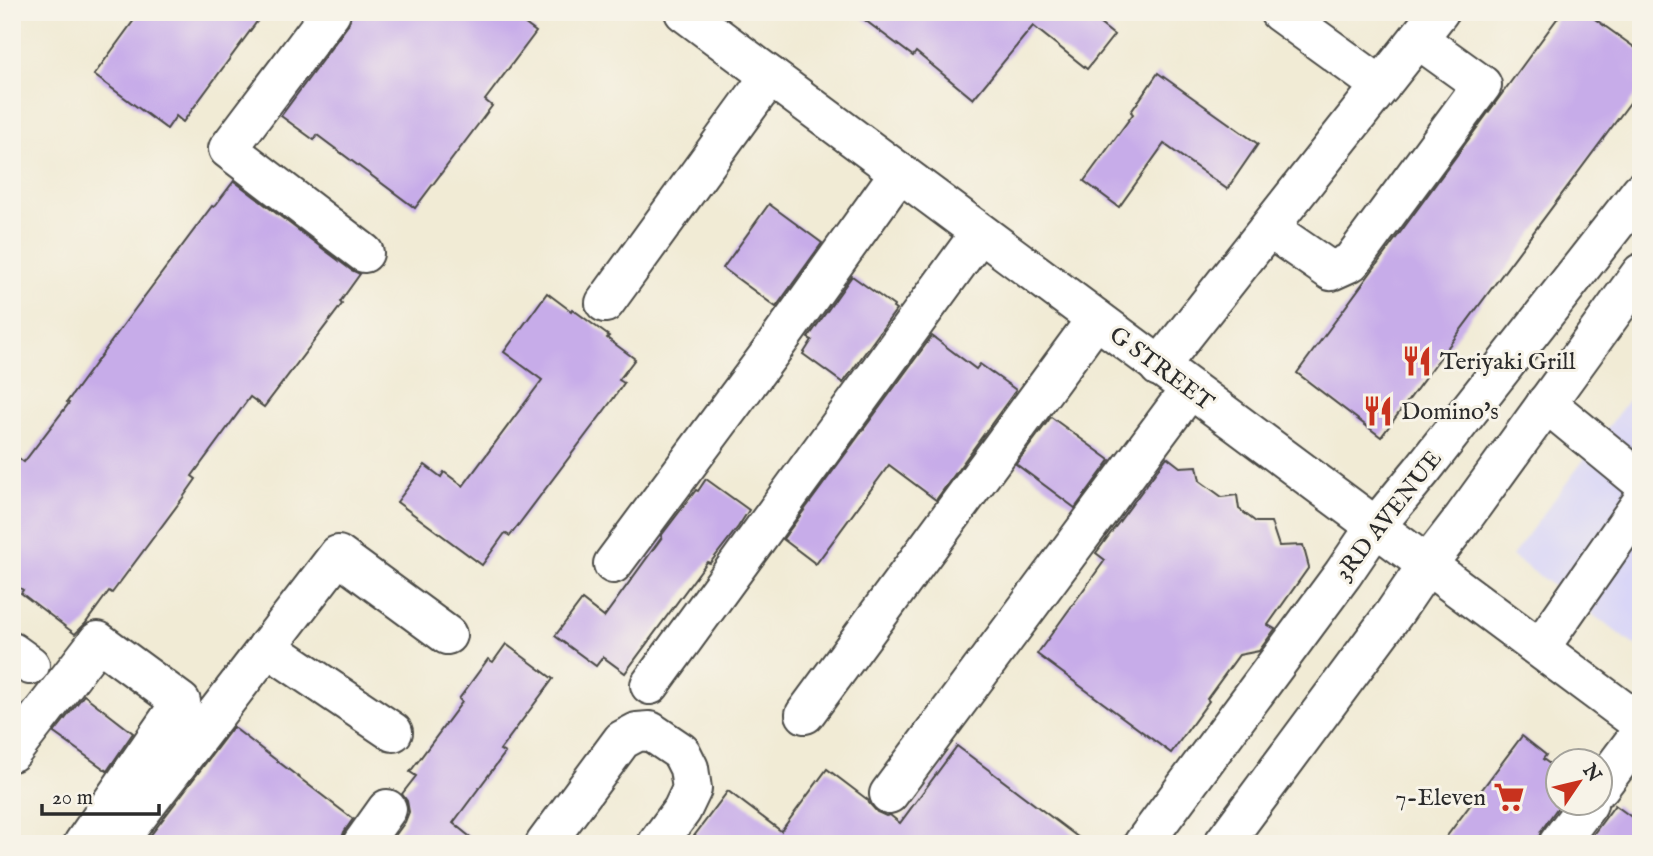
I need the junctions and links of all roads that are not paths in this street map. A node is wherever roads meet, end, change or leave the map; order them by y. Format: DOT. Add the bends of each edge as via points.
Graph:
graph roads {
  1 [pos="331,12"];
  2 [pos="684,12"];
  3 [pos="1279,12"];
  4 [pos="1428,26"];
  5 [pos="770,76"];
  6 [pos="1381,86"];
  7 [pos="900,173"];
  8 [pos="1641,191"];
  9 [pos="1270,229"];
  10 [pos="979,233"];
  11 [pos="364,253"];
  12 [pos="1641,273"];
  13 [pos="605,303"];
  14 [pos="1096,320"];
  15 [pos="1159,367"];
  16 [pos="1190,389"];
  17 [pos="1546,403"];
  18 [pos="1641,481"];
  19 [pos="1641,503"];
  20 [pos="1375,527"];
  21 [pos="613,564"];
  22 [pos="1427,565"];
  23 [pos="447,635"];
  24 [pos="267,648"];
  25 [pos="1540,648"];
  26 [pos="650,685"];
  27 [pos="805,714"];
  28 [pos="1641,724"];
  29 [pos="393,732"];
  30 [pos="1641,732"];
  31 [pos="12,752"];
  32 [pos="1614,769"];
  33 [pos="889,794"];
  34 [pos="387,809"];
  35 [pos="1577,818"];
  36 [pos="83,844"];
  37 [pos="116,844"];
  38 [pos="362,844"];
  39 [pos="545,844"];
  40 [pos="657,844"];
  41 [pos="1143,844"];
  42 [pos="1223,844"];
  43 [pos="1558,844"];
  1 -- 11 [label="main road" via="228,149"];
  2 -- 5 [label="main road, G STREET"];
  3 -- 6 [label="main road"];
  4 -- 6 [label="main road"];
  4 -- 9 [label="main road" via="1482,85 1351,262 1331,271"];
  5 -- 7 [label="main road, G STREET"];
  5 -- 13 [label="main road"];
  6 -- 9 [label="main road"];
  7 -- 10 [label="main road, G STREET"];
  7 -- 21 [label="main road"];
  8 -- 20 [label="main road, 3RD AVENUE"];
  9 -- 15 [label="main road"];
  10 -- 14 [label="main road, G STREET"];
  10 -- 26 [label="main road"];
  12 -- 17 [label="main road"];
  14 -- 15 [label="main road, G STREET"];
  14 -- 27 [label="main road"];
  15 -- 16 [label="main road, G STREET"];
  16 -- 20 [label="main road, G STREET"];
  16 -- 33 [label="main road"];
  17 -- 18 [label="main road"];
  17 -- 22 [label="main road"];
  19 -- 25 [label="main road"];
  20 -- 22 [label="main road, G STREET"];
  20 -- 41 [label="main road, 3RD AVENUE"];
  22 -- 25 [label="main road, G STREET"];
  22 -- 42 [label="main road"];
  23 -- 24 [label="main road" via="338,555"];
  24 -- 29 [label="main road"];
  24 -- 37 [label="main road"];
  25 -- 28 [label="main road, G STREET"];
  30 -- 32 [label="main road"];
  31 -- 36 [label="main road" via="98,641 181,702"];
  34 -- 38 [label="main road"];
  35 -- 43 [label="main road"];
  39 -- 40 [label="main road" via="622,740 650,731 681,752 690,768 692,789"];
}
